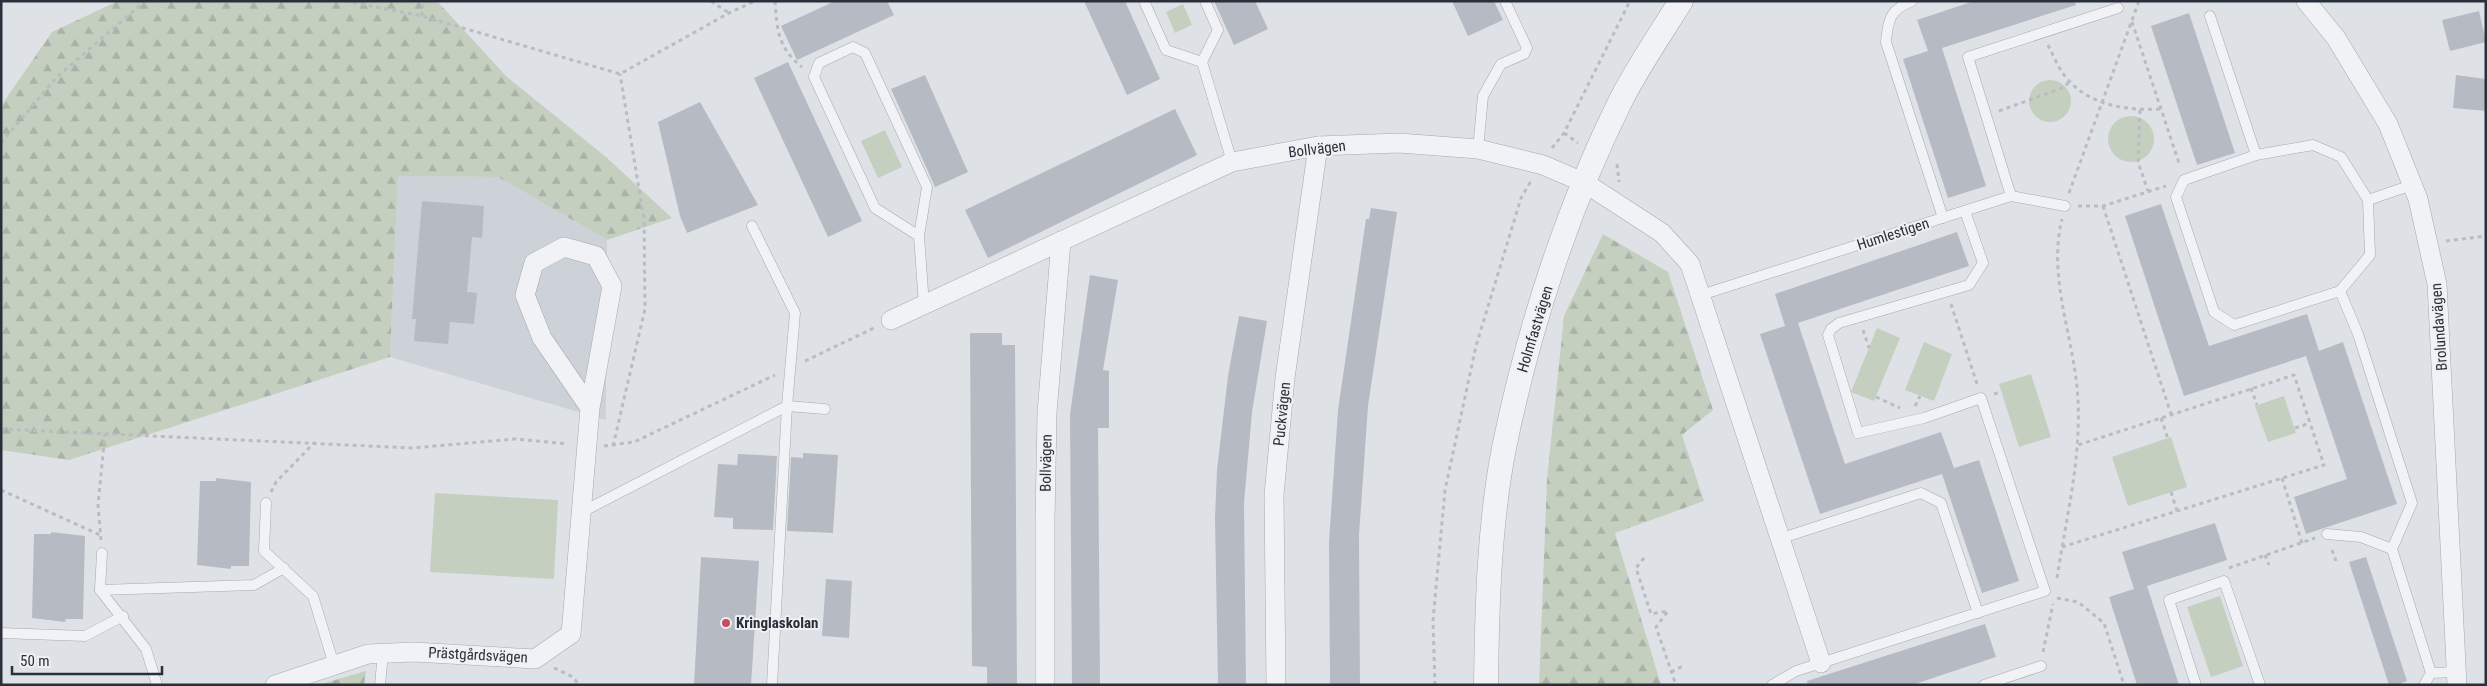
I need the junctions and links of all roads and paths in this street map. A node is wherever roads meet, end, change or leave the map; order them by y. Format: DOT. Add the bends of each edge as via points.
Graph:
graph roads {
  1 [pos="145,1"];
  2 [pos="345,1"];
  3 [pos="423,1"];
  4 [pos="711,1"];
  5 [pos="755,1"];
  6 [pos="775,1"];
  7 [pos="1144,1"];
  8 [pos="1206,1"];
  9 [pos="1505,1"];
  10 [pos="1630,1"];
  11 [pos="1681,1"];
  12 [pos="1912,1"];
  13 [pos="2139,1"];
  14 [pos="2306,1"];
  15 [pos="2118,8"];
  16 [pos="729,13"];
  17 [pos="422,16"];
  18 [pos="2210,16"];
  19 [pos="2132,22"];
  20 [pos="2041,33"];
  21 [pos="1202,62"];
  22 [pos="620,74"];
  23 [pos="814,76"];
  24 [pos="2069,81"];
  25 [pos="2101,103"];
  26 [pos="2161,109"];
  27 [pos="2140,110"];
  28 [pos="1986,116"];
  29 [pos="1564,133"];
  30 [pos="1,144"];
  31 [pos="1318,146"];
  32 [pos="1478,149"];
  33 [pos="1598,153"];
  34 [pos="2256,155"];
  35 [pos="1232,162"];
  36 [pos="1540,165"];
  37 [pos="2184,180"];
  38 [pos="1585,183"];
  39 [pos="2412,184"];
  40 [pos="1622,186"];
  41 [pos="2148,191"];
  42 [pos="2011,196"];
  43 [pos="2368,200"];
  44 [pos="2065,206"];
  45 [pos="2103,206"];
  46 [pos="1965,211"];
  47 [pos="1943,218"];
  48 [pos="752,226"];
  49 [pos="918,236"];
  50 [pos="2486,236"];
  51 [pos="1061,242"];
  52 [pos="2428,244"];
  53 [pos="1948,291"];
  54 [pos="2340,292"];
  55 [pos="1701,295"];
  56 [pos="924,305"];
  57 [pos="891,320"];
  58 [pos="790,368"];
  59 [pos="2251,388"];
  60 [pos="2001,392"];
  61 [pos="1981,398"];
  62 [pos="2257,405"];
  63 [pos="788,406"];
  64 [pos="590,408"];
  65 [pos="824,409"];
  66 [pos="2171,414"];
  67 [pos="2161,418"];
  68 [pos="2310,423"];
  69 [pos="2295,428"];
  70 [pos="1,429"];
  71 [pos="105,434"];
  72 [pos="2168,438"];
  73 [pos="315,442"];
  74 [pos="587,445"];
  75 [pos="2078,445"];
  76 [pos="614,446"];
  77 [pos="2282,478"];
  78 [pos="1,490"];
  79 [pos="2171,492"];
  80 [pos="266,503"];
  81 [pos="2177,511"];
  82 [pos="582,512"];
  83 [pos="2327,534"];
  84 [pos="100,535"];
  85 [pos="1782,538"];
  86 [pos="2302,542"];
  87 [pos="2062,547"];
  88 [pos="2392,549"];
  89 [pos="102,553"];
  90 [pos="2265,555"];
  91 [pos="1644,558"];
  92 [pos="2268,565"];
  93 [pos="284,568"];
  94 [pos="2056,581"];
  95 [pos="2217,584"];
  96 [pos="2055,589"];
  97 [pos="100,590"];
  98 [pos="2054,598"];
  99 [pos="1978,613"];
  100 [pos="123,616"];
  101 [pos="1,633"];
  102 [pos="383,654"];
  103 [pos="535,659"];
  104 [pos="1821,662"];
  105 [pos="334,665"];
  106 [pos="1683,666"];
  107 [pos="2041,666"];
  108 [pos="1671,672"];
  109 [pos="2431,673"];
  110 [pos="2457,678"];
  111 [pos="281,684"];
  112 [pos="157,685"];
  113 [pos="380,685"];
  114 [pos="579,685"];
  115 [pos="772,685"];
  116 [pos="1045,685"];
  117 [pos="1276,685"];
  118 [pos="1435,685"];
  119 [pos="1486,685"];
  120 [pos="1676,685"];
  121 [pos="1772,685"];
  122 [pos="1984,685"];
  123 [pos="2124,685"];
  124 [pos="2196,685"];
  125 [pos="2260,685"];
  126 [pos="2424,685"];
  1 -- 30 [label="path" via="57,77"];
  2 -- 17 [label="path"];
  3 -- 17 [label="path"];
  4 -- 16 [label="path"];
  5 -- 16 [label="path"];
  6 -- 23 [label="path" via="777,31 789,56"];
  7 -- 21 [label="lane" via="1166,50"];
  8 -- 21 [label="lane" via="1218,30"];
  9 -- 32 [label="lane" via="1526,48 1524,54 1501,64 1483,96"];
  10 -- 29 [label="path"];
  11 -- 33 [label="street, Holmfastvägen" via="1622,98"];
  12 -- 47 [label="lane, Humlestigen" via="1900,6 1890,16 1886,42"];
  13 -- 19 [label="path"];
  14 -- 39 [label="street, Brolundavägen" via="2336,38 2388,124"];
  15 -- 20 [label="lane"];
  16 -- 22 [label="path"];
  17 -- 22 [label="path"];
  18 -- 34 [label="lane"];
  19 -- 25 [label="path"];
  19 -- 26 [label="path"];
  20 -- 24 [label="path"];
  20 -- 28 [label="lane" via="1968,56"];
  21 -- 35 [label="lane"];
  22 -- 76 [label="path" via="644,219 645,309"];
  23 -- 49 [label="lane" via="875,208"];
  23 -- 49 [label="lane" via="819,63 853,47 865,53 927,187"];
  24 -- 25 [label="path"];
  24 -- 28 [label="path" via="2064,86"];
  25 -- 27 [label="path"];
  25 -- 44 [label="path"];
  26 -- 27 [label="path"];
  26 -- 37 [label="path"];
  27 -- 41 [label="path" via="2138,162"];
  28 -- 42 [label="lane"];
  29 -- 33 [label="path"];
  29 -- 36 [label="path"];
  31 -- 32 [label="street, Bollvägen" via="1398,143"];
  31 -- 35 [label="street, Bollvägen"];
  31 -- 117 [label="street, Puckvägen" via="1285,378 1274,495"];
  32 -- 36 [label="street, Bollvägen"];
  33 -- 38 [label="street, Holmfastvägen"];
  33 -- 40 [label="path" via="1617,161 1618,180"];
  34 -- 37 [label="lane"];
  34 -- 43 [label="lane" via="2313,144 2341,157"];
  35 -- 51 [label="street, Bollvägen"];
  36 -- 38 [label="street, Bollvägen"];
  36 -- 118 [label="path" via="1521,198 1476,346 1445,490 1433,621"];
  37 -- 41 [label="path"];
  37 -- 54 [label="lane" via="2176,197 2214,312 2234,325"];
  38 -- 55 [label="street" via="1662,234 1690,264"];
  38 -- 119 [label="street, Holmfastvägen" via="1530,340 1504,449 1488,578"];
  39 -- 43 [label="lane"];
  39 -- 52 [label="street, Brolundavägen"];
  41 -- 45 [label="path"];
  42 -- 44 [label="lane"];
  42 -- 46 [label="lane"];
  43 -- 54 [label="lane" via="2370,255"];
  44 -- 45 [label="path"];
  44 -- 75 [label="path" via="2057,237 2058,279 2078,399"];
  45 -- 66 [label="path"];
  46 -- 47 [label="lane"];
  46 -- 53 [label="lane" via="1983,263 1969,284"];
  47 -- 55 [label="lane, Humlestigen"];
  48 -- 58 [label="lane" via="795,313"];
  49 -- 56 [label="lane"];
  50 -- 52 [label="path"];
  51 -- 56 [label="street, Bollvägen"];
  51 -- 116 [label="street, Bollvägen" via="1047,413"];
  52 -- 110 [label="street, Brolundavägen" via="2438,284"];
  53 -- 61 [label="path"];
  53 -- 61 [label="lane" via="1839,323 1831,329 1828,335 1842,389 1858,433 1863,434"];
  54 -- 88 [label="lane" via="2358,334 2412,503"];
  55 -- 85 [label="street"];
  56 -- 57 [label="street, Bollvägen"];
  57 -- 58 [label="path"];
  58 -- 63 [label="lane"];
  58 -- 76 [label="path" via="634,442"];
  59 -- 62 [label="path"];
  59 -- 66 [label="path"];
  59 -- 68 [label="path" via="2294,374"];
  60 -- 61 [label="path"];
  61 -- 99 [label="lane" via="2045,591"];
  63 -- 65 [label="lane"];
  63 -- 82 [label="lane"];
  63 -- 115 [label="lane"];
  64 -- 64 [label="street, Prästgårdsvägen" via="612,286 596,256 564,247 534,263 524,295 542,338"];
  64 -- 74 [label="street, Prästgårdsvägen"];
  66 -- 67 [label="path"];
  67 -- 72 [label="path"];
  67 -- 75 [label="path"];
  68 -- 69 [label="path"];
  68 -- 77 [label="path" via="2324,465"];
  70 -- 71 [label="path"];
  71 -- 73 [label="path"];
  71 -- 84 [label="path" via="98,505"];
  73 -- 74 [label="path" via="412,448 515,439"];
  73 -- 80 [label="path" via="276,482"];
  74 -- 76 [label="path"];
  74 -- 82 [label="street, Prästgårdsvägen"];
  75 -- 87 [label="path"];
  77 -- 81 [label="path"];
  77 -- 86 [label="path"];
  78 -- 84 [label="path"];
  79 -- 81 [label="path"];
  80 -- 93 [label="lane" via="264,551"];
  81 -- 87 [label="path"];
  82 -- 103 [label="street, Prästgårdsvägen" via="571,634"];
  83 -- 86 [label="path"];
  83 -- 88 [label="lane" via="2361,537"];
  84 -- 89 [label="path"];
  85 -- 99 [label="lane" via="1921,492 1941,503"];
  85 -- 104 [label="street"];
  86 -- 90 [label="path"];
  87 -- 94 [label="path"];
  88 -- 109 [label="lane"];
  89 -- 97 [label="lane"];
  90 -- 92 [label="path"];
  90 -- 95 [label="path" via="2224,569"];
  91 -- 108 [label="path" via="1636,568 1651,614 1668,611 1656,627"];
  93 -- 97 [label="lane" via="254,585"];
  93 -- 105 [label="lane" via="313,596"];
  95 -- 124 [label="lane" via="2169,600"];
  95 -- 125 [label="lane" via="2224,581"];
  96 -- 98 [label="path"];
  97 -- 100 [label="lane"];
  98 -- 107 [label="path"];
  98 -- 123 [label="path" via="2078,602 2104,623"];
  99 -- 104 [label="lane"];
  100 -- 101 [label="lane" via="85,636"];
  100 -- 112 [label="lane" via="146,649"];
  102 -- 103 [label="street, Prästgårdsvägen" via="414,652"];
  102 -- 105 [label="street, Prästgårdsvägen" via="368,654"];
  102 -- 113 [label="lane"];
  103 -- 114 [label="path" via="573,677"];
  104 -- 121 [label="lane"];
  105 -- 111 [label="street, Prästgårdsvägen"];
  106 -- 108 [label="path"];
  107 -- 122 [label="lane"];
  108 -- 120 [label="path"];
  109 -- 110 [label="lane"];
  109 -- 126 [label="lane"];
}
